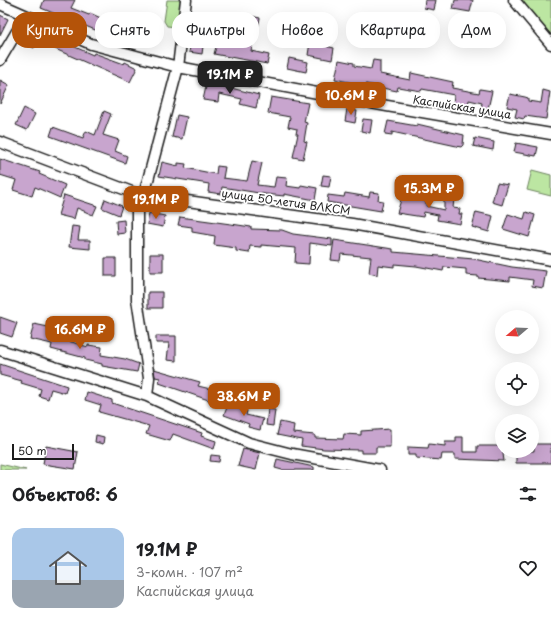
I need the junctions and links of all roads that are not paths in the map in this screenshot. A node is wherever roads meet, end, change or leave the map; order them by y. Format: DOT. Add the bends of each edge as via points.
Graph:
graph roads {
  1 [pos="186,0"];
  2 [pos="514,0"];
  3 [pos="0,4"];
  4 [pos="17,12"];
  5 [pos="12,40"];
  6 [pos="87,42"];
  7 [pos="551,44"];
  8 [pos="0,60"];
  9 [pos="178,67"];
  10 [pos="551,134"];
  11 [pos="0,142"];
  12 [pos="140,195"];
  13 [pos="551,260"];
  14 [pos="0,350"];
  15 [pos="147,396"];
  16 [pos="380,470"];
  1 -- 9 [label="street"];
  2 -- 7 [label="street"];
  3 -- 4 [label="street, Каспийская улица"];
  5 -- 8 [label="street"];
  6 -- 9 [label="street, Каспийская улица"];
  9 -- 10 [label="street, Каспийская улица"];
  9 -- 12 [label="street"];
  11 -- 12 [label="street, улица 50-летия ВЛКСМ"];
  12 -- 13 [label="street, улица 50-летия ВЛКСМ" via="352,224"];
  12 -- 15 [label="street" via="137,299 149,378"];
  14 -- 15 [label="street"];
  15 -- 16 [label="street" via="249,443 292,454"];
}
